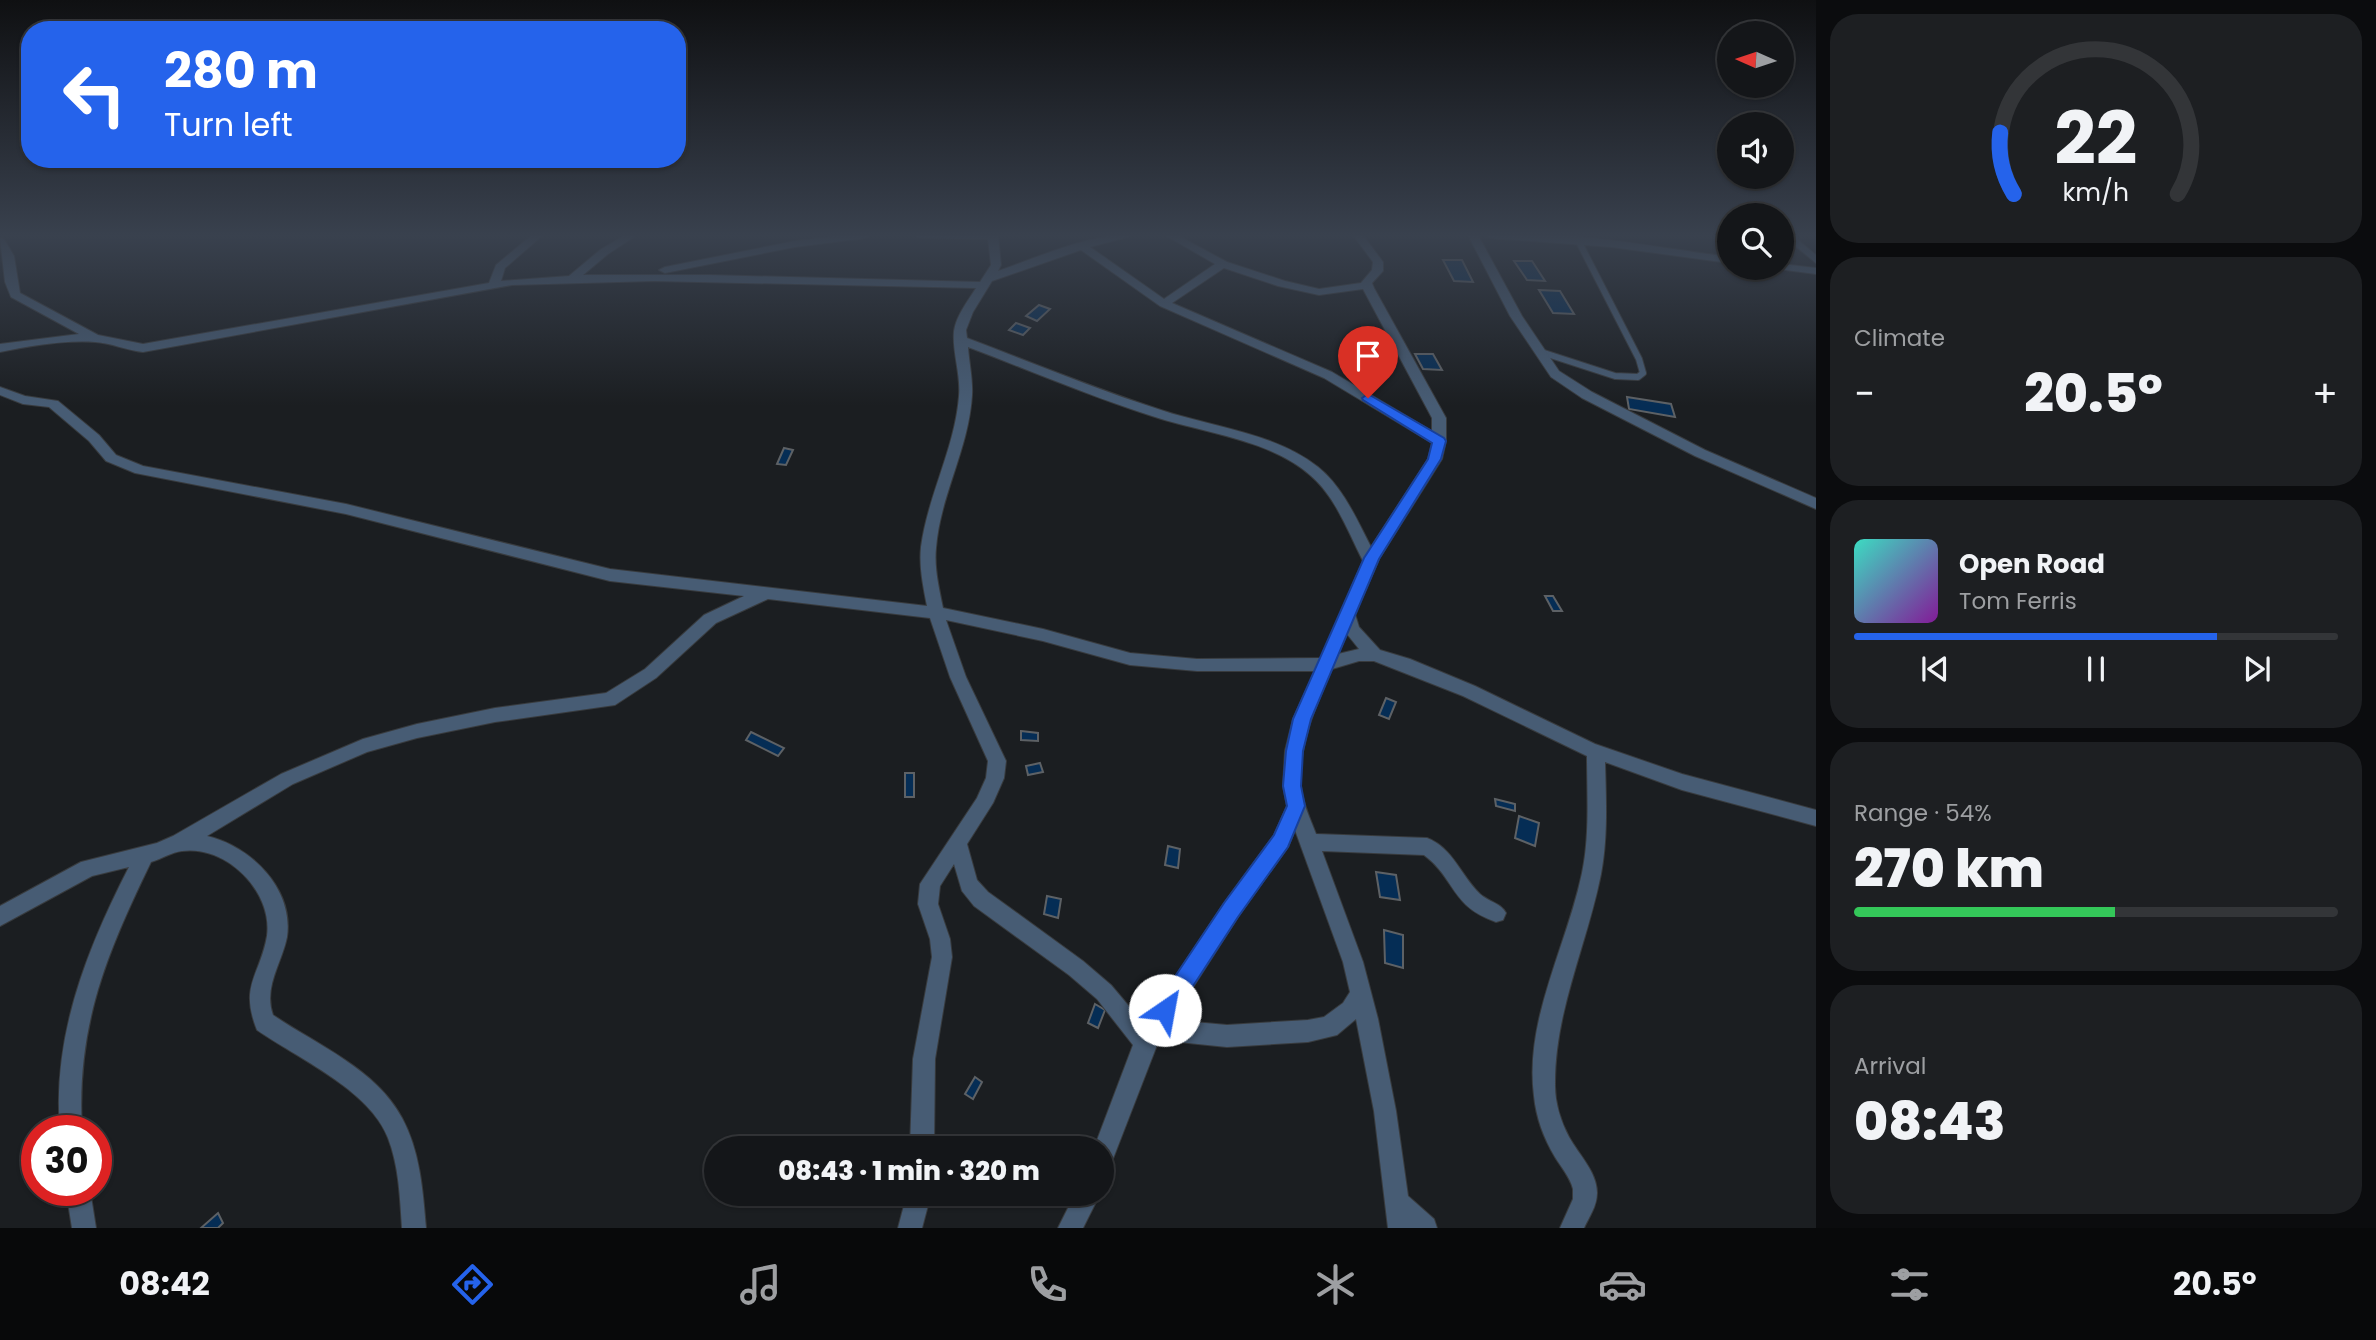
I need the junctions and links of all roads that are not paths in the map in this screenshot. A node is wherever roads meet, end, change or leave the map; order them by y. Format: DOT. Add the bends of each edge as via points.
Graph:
graph roads {
  1 [pos="13,292"];
  2 [pos="458,292"];
  3 [pos="980,292"];
  4 [pos="1147,292"];
  5 [pos="1181,292"];
  6 [pos="1371,292"];
  7 [pos="1503,292"];
  8 [pos="1605,292"];
  9 [pos="1164,304"];
  10 [pos="96,340"];
  11 [pos="961,340"];
  12 [pos="0,348"];
  13 [pos="1538,352"];
  14 [pos="0,391"];
  15 [pos="1439,441"];
  16 [pos="1816,504"];
  17 [pos="1371,561"];
  18 [pos="765,594"];
  19 [pos="936,613"];
  20 [pos="1348,615"];
  21 [pos="1374,655"];
  22 [pos="1326,664"];
  23 [pos="1596,752"];
  24 [pos="1296,806"];
  25 [pos="1816,818"];
  26 [pos="180,842"];
  27 [pos="1310,842"];
  28 [pos="958,844"];
  29 [pos="145,854"];
  30 [pos="1496,913"];
  31 [pos="0,916"];
  32 [pos="1361,995"];
  33 [pos="1149,1035"];
  34 [pos="69,1115"];
  35 [pos="922,1136"];
  36 [pos="1111,1136"];
  37 [pos="1398,1203"];
  38 [pos="81,1206"];
  39 [pos="916,1206"];
  40 [pos="1082,1206"];
  41 [pos="84,1228"];
  42 [pos="414,1228"];
  43 [pos="910,1228"];
  44 [pos="1070,1228"];
  45 [pos="1400,1228"];
  46 [pos="1424,1228"];
  47 [pos="1572,1228"];
  1 -- 10 [label="street"];
  2 -- 10 [label="street" via="156,346"];
  3 -- 11 [label="street" via="960,330"];
  4 -- 9 [label="street"];
  5 -- 9 [label="street"];
  6 -- 15 [label="street" via="1429,398 1438,418"];
  7 -- 13 [label="street"];
  8 -- 13 [label="lane" via="1643,373 1615,376"];
  9 -- 15 [label="street" via="1328,375"];
  10 -- 12 [label="street"];
  11 -- 17 [label="street" via="1299,461 1326,483"];
  11 -- 19 [label="street" via="966,396 928,550"];
  13 -- 16 [label="street" via="1555,374 1587,394 1700,453"];
  14 -- 18 [label="street" via="53,404 111,458 140,470 346,509 610,575"];
  15 -- 17 [label="street" via="1434,459"];
  17 -- 20 [label="street"];
  18 -- 19 [label="street"];
  18 -- 26 [label="street" via="712,618 654,671 610,700 495,715 363,746 287,779"];
  19 -- 22 [label="street" via="1044,635 1130,659 1197,665"];
  19 -- 28 [label="street" via="958,677 997,761 985,803"];
  20 -- 21 [label="street" via="1352,629"];
  20 -- 22 [label="street"];
  21 -- 22 [label="street"];
  21 -- 23 [label="street" via="1469,691"];
  22 -- 24 [label="street" via="1302,719 1294,751"];
  23 -- 25 [label="street" via="1694,786"];
  23 -- 47 [label="street" via="1596,850 1545,1059 1550,1117 1585,1189"];
  24 -- 27 [label="street"];
  24 -- 33 [label="street" via="1281,841"];
  26 -- 29 [label="street"];
  26 -- 42 [label="street" via="212,845 264,882 277,909 276,936 258,1008 265,1022 375,1099 395,1127 412,1190"];
  27 -- 30 [label="street" via="1427,847 1441,854 1472,902"];
  27 -- 32 [label="street"];
  28 -- 33 [label="street" via="975,892 1076,968"];
  28 -- 35 [label="street" via="930,884 930,917 942,957 925,1059"];
  29 -- 31 [label="street" via="80,871"];
  29 -- 34 [label="street" via="95,961 83,1001"];
  32 -- 33 [label="street" via="1329,1027 1308,1031"];
  32 -- 37 [label="street"];
  33 -- 36 [label="street"];
  37 -- 45 [label="street"];
  37 -- 46 [label="street"];
  38 -- 41 [label="street"];
  39 -- 43 [label="street"];
  40 -- 44 [label="street"];
}
